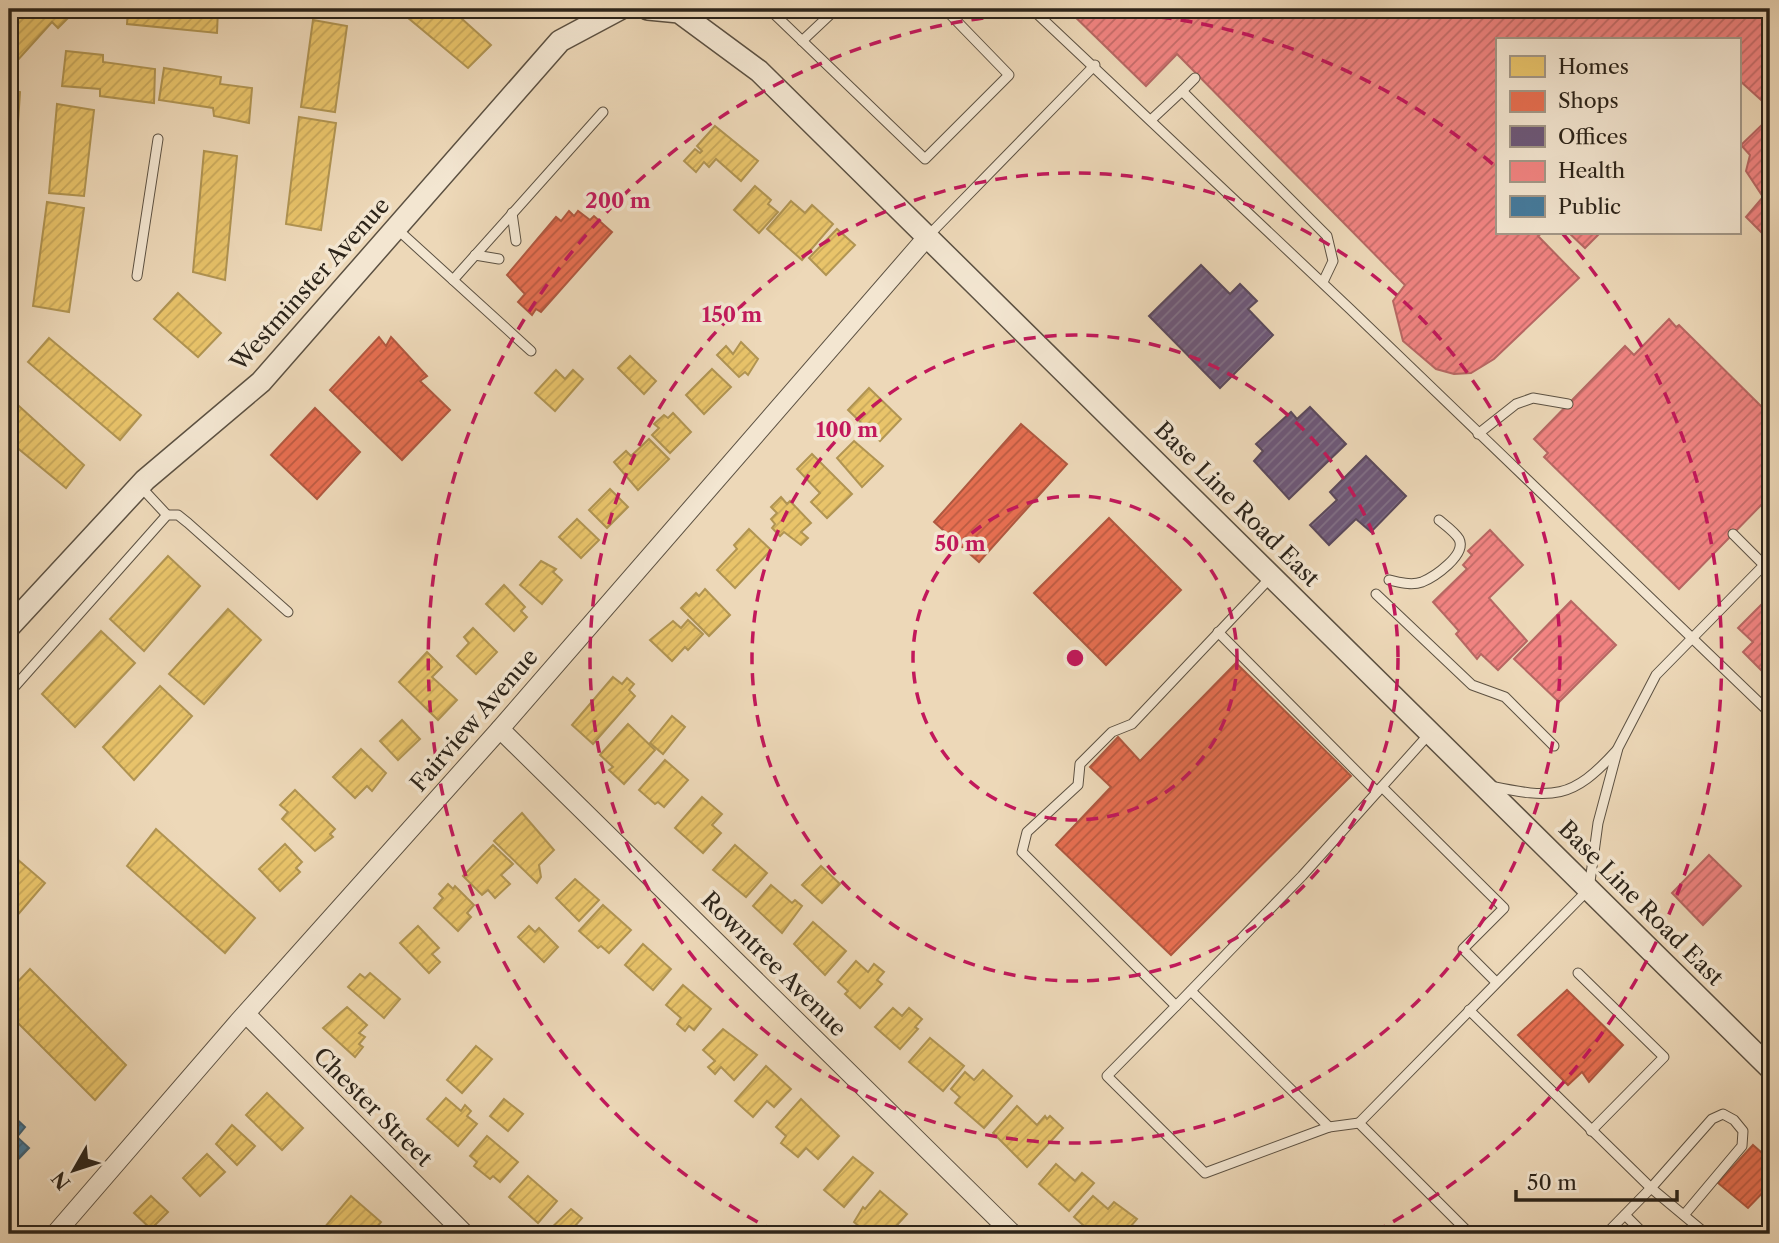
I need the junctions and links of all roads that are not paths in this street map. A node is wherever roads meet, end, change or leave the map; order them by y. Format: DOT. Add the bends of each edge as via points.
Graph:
graph roads {
  1 [pos="620,9"];
  2 [pos="649,9"];
  3 [pos="769,9"];
  4 [pos="836,9"];
  5 [pos="945,9"];
  6 [pos="1032,9"];
  7 [pos="802,41"];
  8 [pos="1095,65"];
  9 [pos="1195,78"];
  10 [pos="1182,91"];
  11 [pos="603,112"];
  12 [pos="1152,119"];
  13 [pos="158,139"];
  14 [pos="512,213"];
  15 [pos="396,228"];
  16 [pos="928,236"];
  17 [pos="516,241"];
  18 [pos="475,255"];
  19 [pos="499,259"];
  20 [pos="137,276"];
  21 [pos="453,279"];
  22 [pos="1323,282"];
  23 [pos="531,351"];
  24 [pos="1567,404"];
  25 [pos="1478,434"];
  26 [pos="139,485"];
  27 [pos="167,514"];
  28 [pos="1439,520"];
  29 [pos="1733,534"];
  30 [pos="1767,562"];
  31 [pos="1272,576"];
  32 [pos="1389,580"];
  33 [pos="1376,594"];
  34 [pos="288,612"];
  35 [pos="9,627"];
  36 [pos="1218,632"];
  37 [pos="1693,638"];
  38 [pos="9,693"];
  39 [pos="1770,713"];
  40 [pos="500,729"];
  41 [pos="1431,733"];
  42 [pos="1554,746"];
  43 [pos="1618,748"];
  44 [pos="1484,785"];
  45 [pos="1380,789"];
  46 [pos="1589,889"];
  47 [pos="1578,973"];
  48 [pos="1496,982"];
  49 [pos="1191,991"];
  50 [pos="1176,1006"];
  51 [pos="1469,1010"];
  52 [pos="246,1014"];
  53 [pos="1770,1068"];
  54 [pos="1359,1123"];
  55 [pos="1329,1127"];
  56 [pos="1591,1131"];
  57 [pos="1651,1188"];
  58 [pos="1625,1215"];
  59 [pos="1684,1215"];
  60 [pos="1705,1233"];
  61 [pos="55,1234"];
  62 [pos="465,1234"];
  63 [pos="1013,1234"];
  64 [pos="1471,1234"];
  65 [pos="1606,1234"];
  66 [pos="1644,1234"];
  1 -- 15 [label="street, Westminster Avenue" via="560,41"];
  2 -- 16 [label="street, Base Line Road East" via="679,12 760,71"];
  3 -- 7 [label="lane"];
  4 -- 7 [label="lane"];
  5 -- 7 [label="lane" via="1009,75 925,159"];
  6 -- 8 [label="lane"];
  8 -- 12 [label="lane"];
  8 -- 16 [label="lane"];
  9 -- 10 [label="lane"];
  10 -- 12 [label="lane"];
  10 -- 22 [label="lane" via="1327,236 1333,261"];
  11 -- 14 [label="lane"];
  12 -- 22 [label="lane"];
  13 -- 20 [label="lane"];
  14 -- 17 [label="lane"];
  14 -- 18 [label="lane"];
  15 -- 21 [label="lane"];
  15 -- 26 [label="street, Westminster Avenue" via="261,382"];
  16 -- 31 [label="street, Base Line Road East"];
  16 -- 40 [label="street, Fairview Avenue"];
  18 -- 19 [label="lane"];
  18 -- 21 [label="lane"];
  21 -- 23 [label="lane"];
  22 -- 25 [label="lane"];
  24 -- 25 [label="lane" via="1533,398 1516,404"];
  25 -- 37 [label="lane"];
  26 -- 27 [label="lane"];
  26 -- 35 [label="street, Westminster Avenue"];
  27 -- 34 [label="lane" via="188,523"];
  27 -- 38 [label="lane"];
  28 -- 32 [label="lane" via="1459,538 1456,557 1422,582"];
  29 -- 30 [label="lane"];
  30 -- 37 [label="lane"];
  31 -- 36 [label="lane"];
  31 -- 41 [label="street, Base Line Road East"];
  33 -- 42 [label="lane" via="1472,685 1504,697"];
  36 -- 45 [label="lane"];
  36 -- 50 [label="lane" via="1132,724 1112,733 1080,764 1078,785 1027,832 1022,852"];
  37 -- 39 [label="lane"];
  37 -- 43 [label="lane" via="1656,675"];
  40 -- 52 [label="street, Fairview Avenue"];
  40 -- 63 [label="street, Rowntree Avenue"];
  41 -- 44 [label="street, Base Line Road East"];
  41 -- 45 [label="lane"];
  43 -- 44 [label="lane" via="1575,787 1549,795"];
  43 -- 46 [label="lane" via="1598,823"];
  44 -- 46 [label="street, Base Line Road East"];
  45 -- 48 [label="lane" via="1504,908 1463,949"];
  45 -- 49 [label="lane"];
  46 -- 48 [label="lane"];
  46 -- 53 [label="street, Base Line Road East"];
  47 -- 56 [label="lane" via="1664,1057"];
  48 -- 51 [label="lane"];
  49 -- 50 [label="lane"];
  49 -- 55 [label="lane"];
  50 -- 55 [label="lane" via="1107,1076 1205,1173"];
  51 -- 54 [label="lane"];
  51 -- 56 [label="lane"];
  52 -- 61 [label="street, Fairview Avenue"];
  52 -- 62 [label="street, Chester Street"];
  54 -- 55 [label="lane"];
  54 -- 64 [label="lane"];
  56 -- 57 [label="lane"];
  57 -- 58 [label="lane"];
  57 -- 59 [label="lane"];
  57 -- 59 [label="lane" via="1712,1119 1723,1114 1734,1120 1743,1131 1742,1146"];
  58 -- 65 [label="lane"];
  58 -- 66 [label="lane"];
  59 -- 60 [label="lane"];
}
